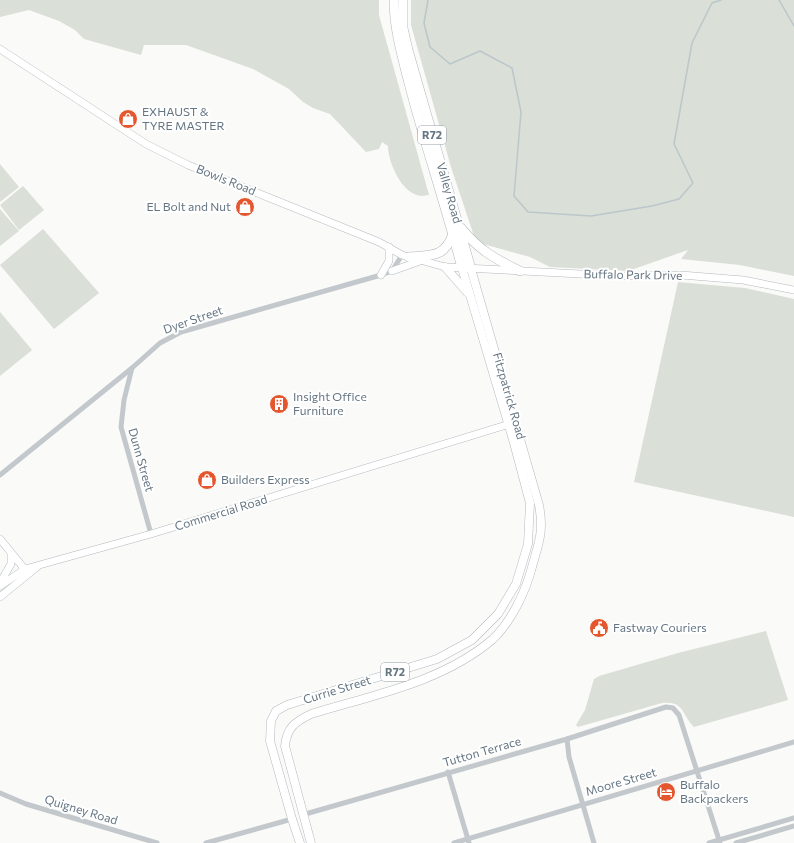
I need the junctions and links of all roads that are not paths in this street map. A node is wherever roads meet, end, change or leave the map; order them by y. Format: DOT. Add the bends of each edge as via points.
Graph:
graph roads {
  1 [pos="394,0"];
  2 [pos="403,0"];
  3 [pos="0,49"];
  4 [pos="458,224"];
  5 [pos="453,234"];
  6 [pos="390,247"];
  7 [pos="406,256"];
  8 [pos="420,261"];
  9 [pos="444,266"];
  10 [pos="466,268"];
  11 [pos="392,271"];
  12 [pos="520,271"];
  13 [pos="381,275"];
  14 [pos="794,290"];
  15 [pos="469,294"];
  16 [pos="132,368"];
  17 [pos="513,423"];
  18 [pos="0,475"];
  19 [pos="530,503"];
  20 [pos="542,523"];
  21 [pos="151,534"];
  22 [pos="0,539"];
  23 [pos="11,554"];
  24 [pos="27,571"];
  25 [pos="0,583"];
  26 [pos="0,586"];
  27 [pos="0,597"];
  28 [pos="567,739"];
  29 [pos="794,742"];
  30 [pos="696,770"];
  31 [pos="448,772"];
  32 [pos="0,793"];
  33 [pos="582,804"];
  34 [pos="302,816"];
  35 [pos="794,818"];
  36 [pos="292,819"];
  37 [pos="794,826"];
  38 [pos="469,841"];
  39 [pos="719,842"];
  40 [pos="157,843"];
  41 [pos="206,843"];
  42 [pos="300,843"];
  43 [pos="311,843"];
  44 [pos="454,843"];
  45 [pos="594,843"];
  46 [pos="709,843"];
  47 [pos="736,843"];
  1 -- 5 [label="highway, Valley Road / R72" via="396,30"];
  2 -- 4 [label="highway, Valley Road / R72" via="403,28 408,50"];
  3 -- 6 [label="street, Bowls Road" via="146,144 188,165"];
  4 -- 10 [label="highway, Valley Road / R72"];
  4 -- 12 [label="highway" via="478,247"];
  5 -- 7 [label="highway" via="449,244 437,254"];
  5 -- 10 [label="highway, Valley Road / R72"];
  6 -- 7 [label="street, Bowls Road"];
  6 -- 13 [label="street" via="389,261"];
  7 -- 8 [label="street, Bowls Road"];
  7 -- 11 [label="street"];
  8 -- 9 [label="street, Bowls Road"];
  8 -- 11 [label="street"];
  9 -- 10 [label="street, Bowls Road"];
  9 -- 15 [label="main road"];
  10 -- 12 [label="street, Buffalo Park Drive"];
  10 -- 15 [label="main road, Fitzpatrick Road / R72"];
  10 -- 17 [label="main road, Fitzpatrick Road / R72"];
  11 -- 13 [label="street, Dyer Street"];
  12 -- 14 [label="street, Buffalo Park Drive" via="619,276 681,275 743,280"];
  13 -- 16 [label="street, Dyer Street" via="181,332 160,342"];
  15 -- 17 [label="main road, Fitzpatrick Road / R72"];
  16 -- 18 [label="street, Dyer Street"];
  16 -- 21 [label="street, Dunn Street" via="121,427"];
  17 -- 19 [label="main road, Fitzpatrick Road / R72"];
  17 -- 20 [label="main road, Fitzpatrick Road / R72" via="539,505"];
  17 -- 21 [label="street, Commercial Road"];
  19 -- 36 [label="main road, Currie Street / R72" via="528,544 516,584 498,614 472,640 437,659 287,705 276,711 271,721 270,741"];
  20 -- 34 [label="main road, Currie Street / R72" via="542,534 529,580 517,606 494,638 461,662 423,679 311,714 296,722 286,736 285,746"];
  21 -- 24 [label="street, Commercial Road" via="39,565"];
  22 -- 23 [label="street"];
  23 -- 24 [label="street"];
  23 -- 25 [label="street" via="11,564"];
  24 -- 26 [label="street, Commercial Road"];
  24 -- 27 [label="street, Commercial Road"];
  28 -- 30 [label="street, Tutton Terrace" via="666,707 673,708 679,715"];
  28 -- 31 [label="street, Tutton Terrace"];
  28 -- 33 [label="street" via="568,753"];
  29 -- 30 [label="street, Moore Street"];
  30 -- 33 [label="street, Moore Street"];
  30 -- 39 [label="street"];
  31 -- 34 [label="street, Tutton Terrace"];
  31 -- 38 [label="street"];
  32 -- 40 [label="street, Quigney Road" via="26,804"];
  33 -- 38 [label="street, Moore Street"];
  33 -- 45 [label="street"];
  34 -- 43 [label="main road, Currie Street / R72"];
  35 -- 39 [label="street"];
  36 -- 41 [label="street"];
  36 -- 42 [label="main road, Currie Street / R72"];
  37 -- 47 [label="street"];
  38 -- 44 [label="street, Moore Street"];
  39 -- 46 [label="street"];
}
